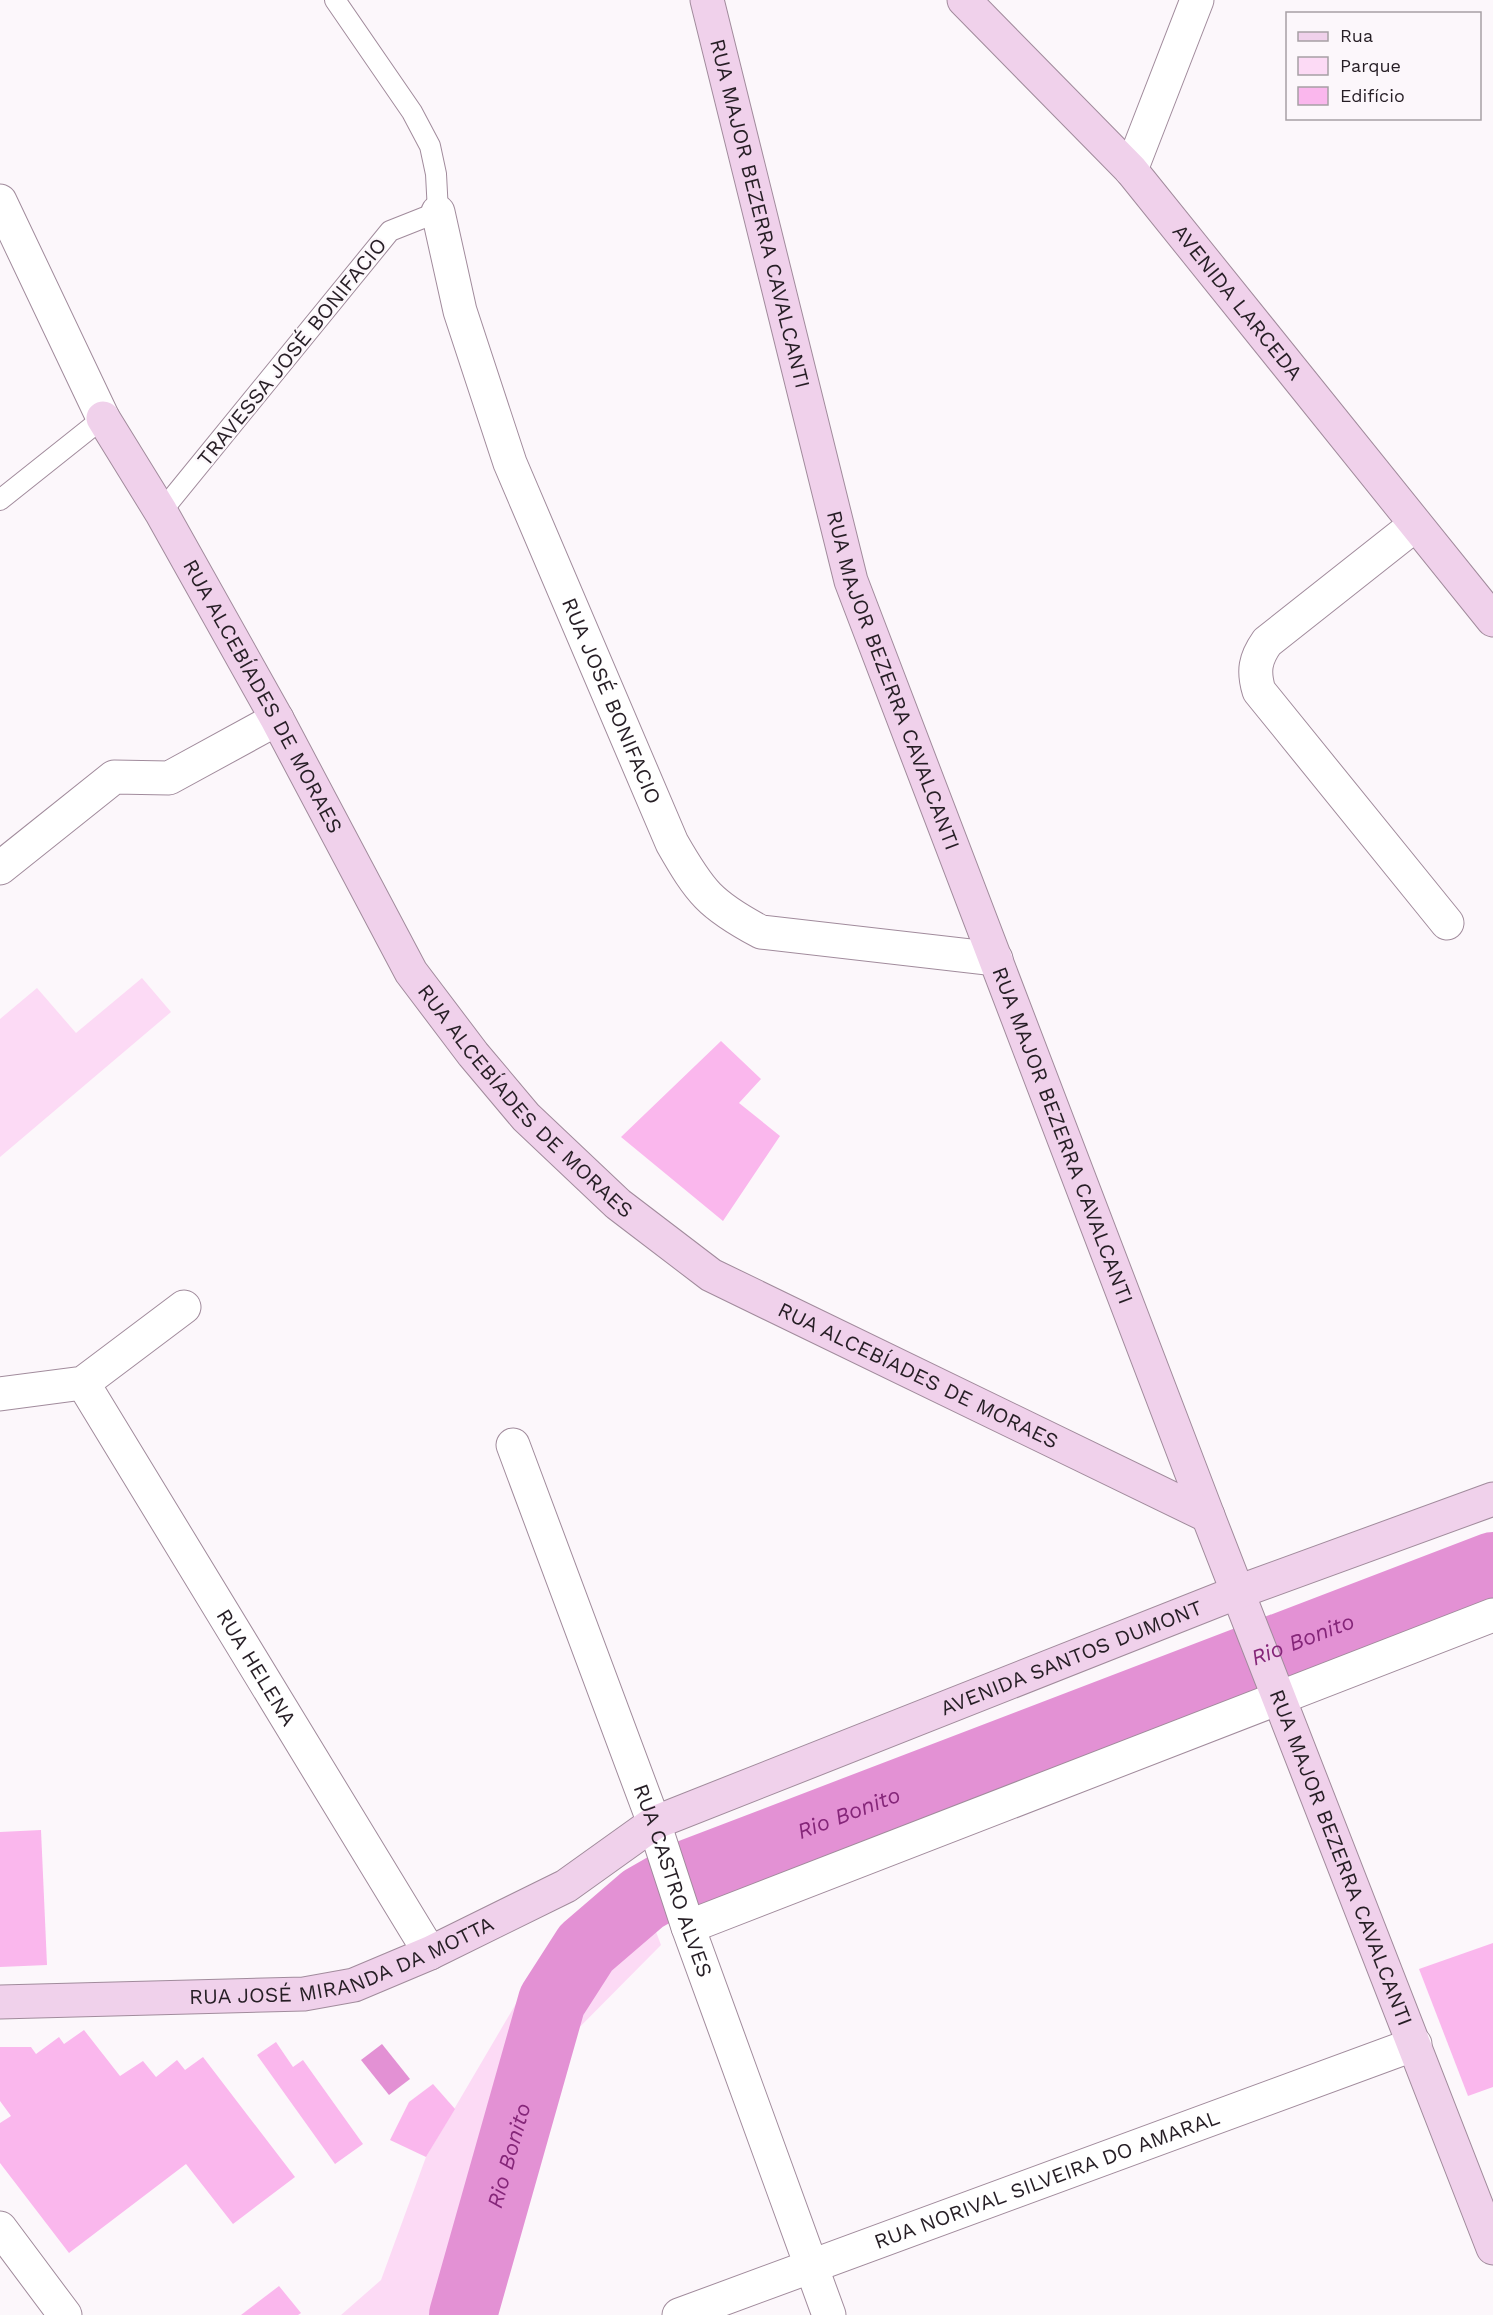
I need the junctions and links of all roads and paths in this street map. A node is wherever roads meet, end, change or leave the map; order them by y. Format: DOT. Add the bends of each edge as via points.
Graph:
graph roads {
  1 [pos="334,0"];
  2 [pos="707,0"];
  3 [pos="964,0"];
  4 [pos="1197,0"];
  5 [pos="1131,170"];
  6 [pos="0,201"];
  7 [pos="438,212"];
  8 [pos="103,418"];
  9 [pos="0,500"];
  10 [pos="161,512"];
  11 [pos="1415,525"];
  12 [pos="1493,620"];
  13 [pos="277,719"];
  14 [pos="0,868"];
  15 [pos="1447,923"];
  16 [pos="996,959"];
  17 [pos="184,1307"];
  18 [pos="83,1383"];
  19 [pos="0,1394"];
  20 [pos="513,1445"];
  21 [pos="1493,1499"];
  22 [pos="1208,1516"];
  23 [pos="1238,1592"];
  24 [pos="1493,1615"];
  25 [pos="1278,1697"];
  26 [pos="656,1831"];
  27 [pos="688,1927"];
  28 [pos="430,1953"];
  29 [pos="0,2002"];
  30 [pos="1415,2044"];
  31 [pos="0,2228"];
  32 [pos="1493,2248"];
  33 [pos="809,2267"];
  34 [pos="64,2315"];
  35 [pos="679,2315"];
  36 [pos="829,2315"];
  1 -- 7 [label="lane" via="412,112 430,146"];
  2 -- 16 [label="street, RUA MAJOR BEZERRA CAVALCANTI" via="851,581"];
  3 -- 5 [label="street, AVENIDA LARCEDA"];
  4 -- 5 [label="street"];
  5 -- 11 [label="street, AVENIDA LARCEDA"];
  6 -- 8 [label="street"];
  7 -- 10 [label="lane, TRAVESSA JOSÉ BONIFACIO" via="390,231"];
  7 -- 16 [label="street, RUA JOSÉ BONIFACIO" via="460,311 510,463 672,843 696,886 726,913 761,932"];
  8 -- 9 [label="lane"];
  8 -- 10 [label="street, RUA ALCEBÍADES DE MORAES"];
  10 -- 13 [label="street, RUA ALCEBÍADES DE MORAES"];
  11 -- 12 [label="street, AVENIDA LARCEDA"];
  11 -- 15 [label="street" via="1267,642 1257,656 1254,674 1259,691"];
  13 -- 14 [label="street" via="169,778 114,777"];
  13 -- 22 [label="street, RUA ALCEBÍADES DE MORAES" via="411,972 472,1054 526,1117 618,1204 711,1275"];
  16 -- 22 [label="street, RUA MAJOR BEZERRA CAVALCANTI"];
  17 -- 18 [label="street"];
  18 -- 19 [label="street"];
  18 -- 28 [label="street, RUA HELENA"];
  20 -- 26 [label="street, RUA CASTRO ALVES"];
  21 -- 23 [label="street, AVENIDA SANTOS DUMONT"];
  22 -- 23 [label="street, RUA MAJOR BEZERRA CAVALCANTI"];
  23 -- 25 [label="street, RUA MAJOR BEZERRA CAVALCANTI"];
  23 -- 26 [label="street, AVENIDA SANTOS DUMONT"];
  24 -- 25 [label="street"];
  25 -- 27 [label="street"];
  25 -- 30 [label="street, RUA MAJOR BEZERRA CAVALCANTI"];
  26 -- 27 [label="street, RUA CASTRO ALVES"];
  26 -- 28 [label="street, RUA JOSÉ MIRANDA DA MOTTA" via="566,1886"];
  27 -- 33 [label="street, RUA CASTRO ALVES"];
  28 -- 29 [label="street, RUA JOSÉ MIRANDA DA MOTTA" via="354,1986 304,1994"];
  30 -- 32 [label="street, RUA MAJOR BEZERRA CAVALCANTI"];
  30 -- 33 [label="street, RUA NORIVAL SILVEIRA DO AMARAL"];
  31 -- 34 [label="street"];
  33 -- 35 [label="street, RUA NORIVAL SILVEIRA DO AMARAL"];
  33 -- 36 [label="street, RUA CASTRO ALVES"];
}
